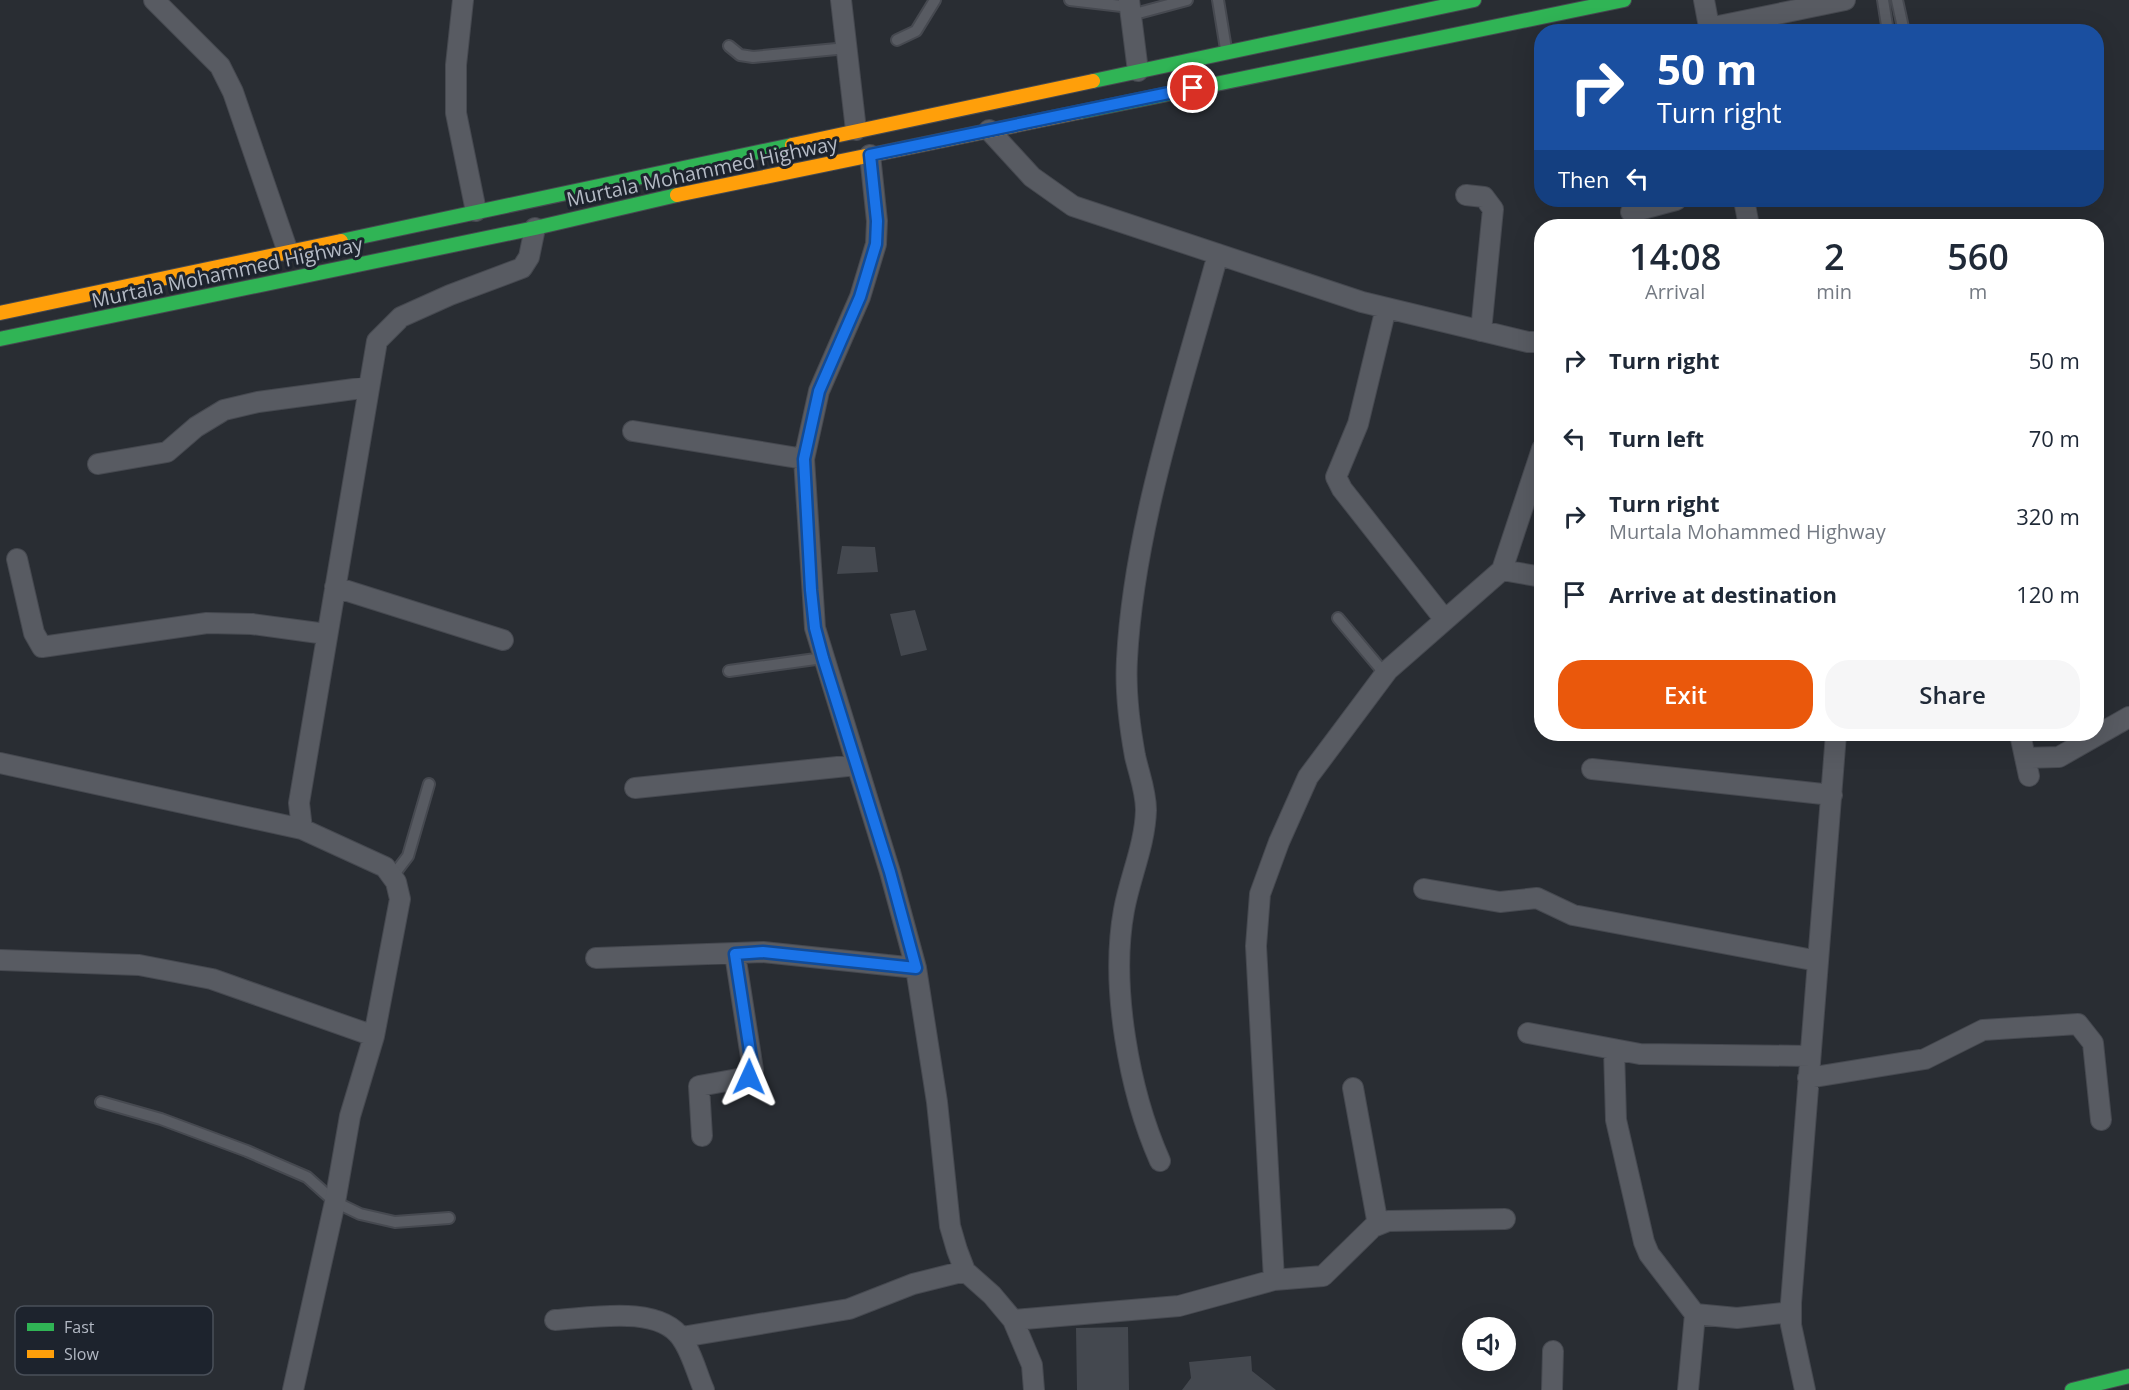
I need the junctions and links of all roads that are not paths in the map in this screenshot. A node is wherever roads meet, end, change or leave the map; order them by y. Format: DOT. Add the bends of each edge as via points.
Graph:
graph roads {
  1 [pos="154,0"];
  2 [pos="463,0"];
  3 [pos="841,0"];
  4 [pos="935,0"];
  5 [pos="1070,0"];
  6 [pos="1187,0"];
  7 [pos="1218,0"];
  8 [pos="1474,0"];
  9 [pos="1624,0"];
  10 [pos="1704,0"];
  11 [pos="1845,0"];
  12 [pos="1883,0"];
  13 [pos="1897,0"];
  14 [pos="1130,7"];
  15 [pos="1709,24"];
  16 [pos="1737,24"];
  17 [pos="1887,24"];
  18 [pos="1903,24"];
  19 [pos="897,40"];
  20 [pos="729,46"];
  21 [pos="847,48"];
  22 [pos="1226,52"];
  23 [pos="1138,71"];
  24 [pos="856,130"];
  25 [pos="989,130"];
  26 [pos="870,155"];
  27 [pos="1466,195"];
  28 [pos="1650,207"];
  29 [pos="476,211"];
  30 [pos="1631,212"];
  31 [pos="535,228"];
  32 [pos="288,252"];
  33 [pos="1218,254"];
  34 [pos="1386,308"];
  35 [pos="0,313"];
  36 [pos="1481,331"];
  37 [pos="0,339"];
  38 [pos="1534,342"];
  39 [pos="369,387"];
  40 [pos="633,431"];
  41 [pos="804,459"];
  42 [pos="98,465"];
  43 [pos="1534,472"];
  44 [pos="17,559"];
  45 [pos="1502,570"];
  46 [pos="1534,576"];
  47 [pos="335,587"];
  48 [pos="1338,618"];
  49 [pos="1445,620"];
  50 [pos="326,634"];
  51 [pos="503,639"];
  52 [pos="823,658"];
  53 [pos="729,670"];
  54 [pos="1385,674"];
  55 [pos="2129,717"];
  56 [pos="2104,731"];
  57 [pos="1836,741"];
  58 [pos="2021,741"];
  59 [pos="2087,741"];
  60 [pos="0,763"];
  61 [pos="857,765"];
  62 [pos="1592,769"];
  63 [pos="429,784"];
  64 [pos="635,788"];
  65 [pos="1832,795"];
  66 [pos="302,829"];
  67 [pos="392,877"];
  68 [pos="1424,889"];
  69 [pos="735,954"];
  70 [pos="596,958"];
  71 [pos="0,960"];
  72 [pos="1818,961"];
  73 [pos="916,968"];
  74 [pos="1528,1033"];
  75 [pos="375,1036"];
  76 [pos="1614,1049"];
  77 [pos="1810,1056"];
  78 [pos="1808,1078"];
  79 [pos="1353,1088"];
  80 [pos="101,1102"];
  81 [pos="2101,1120"];
  82 [pos="702,1136"];
  83 [pos="1160,1161"];
  84 [pos="335,1202"];
  85 [pos="449,1218"];
  86 [pos="1505,1219"];
  87 [pos="1378,1225"];
  88 [pos="965,1271"];
  89 [pos="1274,1280"];
  90 [pos="1791,1312"];
  91 [pos="1695,1314"];
  92 [pos="555,1320"];
  93 [pos="1013,1320"];
  94 [pos="682,1337"];
  95 [pos="1553,1351"];
  96 [pos="2121,1382"];
  97 [pos="293,1390"];
  98 [pos="704,1390"];
  99 [pos="1034,1390"];
  100 [pos="1552,1390"];
  101 [pos="1688,1390"];
  102 [pos="1805,1390"];
  103 [pos="2072,1390"];
  1 -- 32 [label="street" via="220,66 233,92"];
  2 -- 29 [label="street" via="456,113"];
  3 -- 21 [label="street"];
  4 -- 19 [label="lane" via="916,31"];
  5 -- 14 [label="lane"];
  6 -- 14 [label="lane"];
  7 -- 22 [label="lane"];
  8 -- 22 [label="main road, Murtala Mohammed Highway"];
  9 -- 25 [label="main road, Murtala Mohammed Highway"];
  10 -- 15 [label="street"];
  11 -- 16 [label="street"];
  12 -- 17 [label="lane"];
  13 -- 18 [label="lane"];
  14 -- 23 [label="street"];
  20 -- 21 [label="lane" via="740,55 753,57"];
  21 -- 24 [label="street"];
  22 -- 23 [label="main road, Murtala Mohammed Highway"];
  23 -- 24 [label="main road, Murtala Mohammed Highway"];
  24 -- 29 [label="main road, Murtala Mohammed Highway"];
  25 -- 26 [label="main road, Murtala Mohammed Highway"];
  25 -- 33 [label="street" via="1032,177 1073,206"];
  26 -- 31 [label="main road, Murtala Mohammed Highway"];
  26 -- 41 [label="street" via="876,244 860,297 819,391"];
  27 -- 36 [label="street" via="1484,197 1493,209"];
  28 -- 30 [label="street"];
  29 -- 32 [label="main road, Murtala Mohammed Highway"];
  31 -- 37 [label="main road, Murtala Mohammed Highway"];
  31 -- 39 [label="street" via="529,257 522,268 430,303 401,316 386,328 377,341"];
  32 -- 35 [label="main road, Murtala Mohammed Highway"];
  33 -- 34 [label="street"];
  33 -- 83 [label="street" via="1151,501 1127,657 1126,706 1146,809 1144,833 1124,909 1120,974 1134,1087 1143,1124"];
  34 -- 36 [label="street"];
  34 -- 49 [label="street" via="1358,424 1336,477"];
  36 -- 38 [label="street"];
  39 -- 42 [label="street" via="224,410 167,452"];
  39 -- 47 [label="street"];
  40 -- 41 [label="street"];
  41 -- 52 [label="street" via="812,600"];
  43 -- 45 [label="street"];
  44 -- 50 [label="street" via="34,633 42,646 207,623 252,624"];
  45 -- 46 [label="street"];
  45 -- 49 [label="street"];
  47 -- 50 [label="street"];
  47 -- 51 [label="street"];
  48 -- 54 [label="lane"];
  49 -- 54 [label="street"];
  50 -- 66 [label="street" via="299,803"];
  52 -- 53 [label="lane"];
  52 -- 61 [label="street"];
  54 -- 89 [label="street" via="1308,777 1260,894 1256,946"];
  55 -- 56 [label="street"];
  57 -- 65 [label="street"];
  58 -- 59 [label="street" via="2027,767 2059,757"];
  60 -- 66 [label="street"];
  61 -- 64 [label="street"];
  61 -- 73 [label="street"];
  62 -- 65 [label="street"];
  63 -- 67 [label="lane" via="408,856"];
  65 -- 72 [label="street"];
  66 -- 67 [label="street" via="385,867"];
  67 -- 75 [label="street" via="400,899"];
  68 -- 72 [label="street" via="1500,902 1537,898 1573,915"];
  69 -- 70 [label="street"];
  69 -- 73 [label="street" via="763,952"];
  69 -- 82 [label="street" via="753,1071 749,1077 699,1086"];
  71 -- 75 [label="street" via="139,965 212,979"];
  72 -- 77 [label="street"];
  73 -- 88 [label="street" via="937,1102 950,1226"];
  74 -- 76 [label="street"];
  75 -- 84 [label="street" via="350,1116"];
  76 -- 77 [label="street" via="1640,1054"];
  76 -- 91 [label="street" via="1616,1120 1644,1242"];
  77 -- 78 [label="street"];
  78 -- 81 [label="street" via="1925,1059 1983,1030 2078,1024 2093,1043"];
  78 -- 90 [label="street"];
  79 -- 87 [label="street"];
  80 -- 84 [label="lane" via="247,1151 307,1177"];
  84 -- 85 [label="lane" via="360,1214 395,1222"];
  84 -- 97 [label="street"];
  86 -- 87 [label="street" via="1388,1221"];
  87 -- 89 [label="street" via="1323,1276"];
  88 -- 93 [label="street"];
  88 -- 94 [label="street" via="913,1284 849,1309"];
  89 -- 93 [label="street" via="1179,1306"];
  90 -- 91 [label="street" via="1737,1318"];
  90 -- 102 [label="street"];
  91 -- 101 [label="street"];
  92 -- 94 [label="street" via="639,1316 660,1322"];
  93 -- 99 [label="street" via="1032,1365"];
  94 -- 98 [label="street"];
  95 -- 100 [label="street"];
  96 -- 103 [label="main road"];
}
